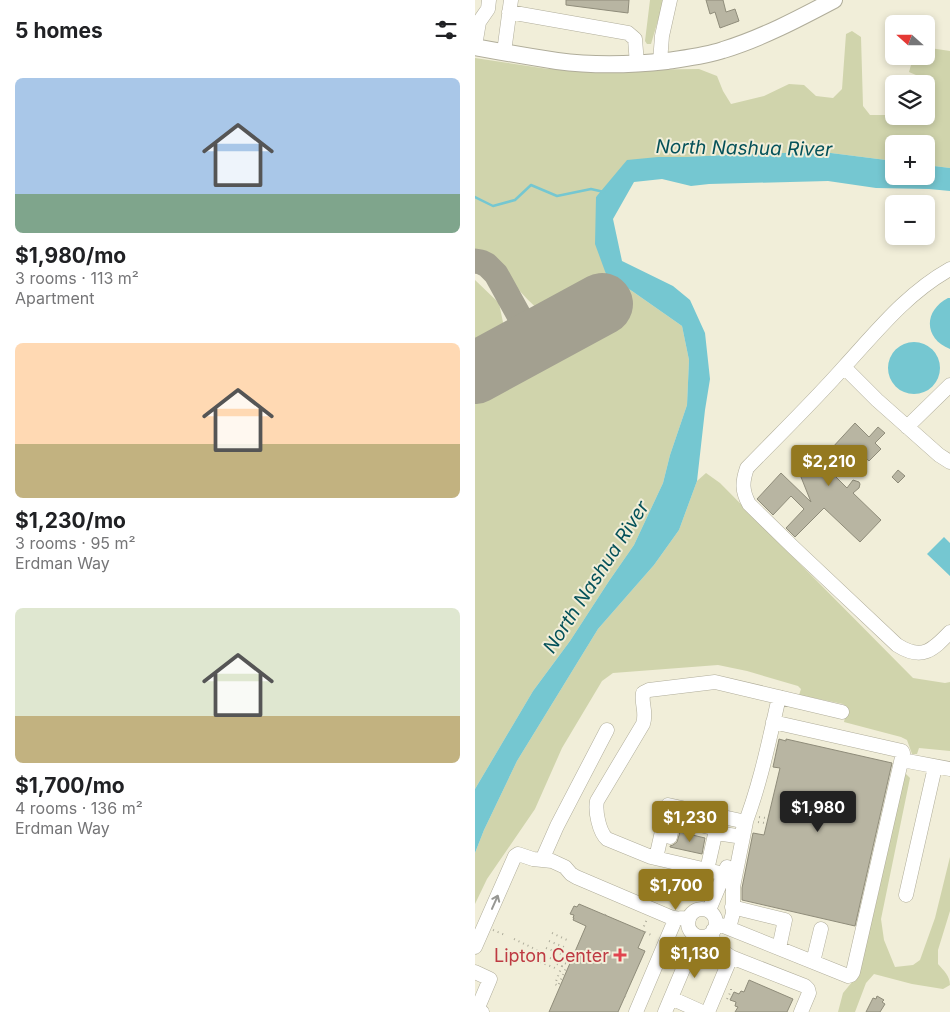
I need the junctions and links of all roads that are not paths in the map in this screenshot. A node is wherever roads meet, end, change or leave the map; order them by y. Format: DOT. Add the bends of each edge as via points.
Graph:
graph roads {
  1 [pos="489,0"];
  2 [pos="671,0"];
  3 [pos="834,0"];
  4 [pos="510,6"];
  5 [pos="480,12"];
  6 [pos="475,47"];
  7 [pos="504,52"];
  8 [pos="660,62"];
  9 [pos="637,64"];
  10 [pos="950,270"];
  11 [pos="844,368"];
  12 [pos="950,385"];
  13 [pos="907,427"];
  14 [pos="950,462"];
  15 [pos="950,632"];
  16 [pos="779,696"];
  17 [pos="842,712"];
  18 [pos="773,722"];
  19 [pos="607,730"];
  20 [pos="902,760"];
  21 [pos="928,765"];
  22 [pos="950,769"];
  23 [pos="746,822"];
  24 [pos="716,830"];
  25 [pos="742,837"];
  26 [pos="660,859"];
  27 [pos="542,860"];
  28 [pos="707,870"];
  29 [pos="724,874"];
  30 [pos="906,895"];
  31 [pos="732,907"];
  32 [pos="709,910"];
  33 [pos="682,920"];
  34 [pos="719,927"];
  35 [pos="821,929"];
  36 [pos="695,940"];
  37 [pos="475,947"];
  38 [pos="779,948"];
  39 [pos="731,956"];
  40 [pos="813,962"];
  41 [pos="475,972"];
  42 [pos="671,998"];
  43 [pos="482,1012"];
  44 [pos="636,1012"];
  45 [pos="665,1012"];
  46 [pos="702,1012"];
  47 [pos="708,1012"];
  48 [pos="801,1012"];
  1 -- 5 [label="street" via="488,9"];
  2 -- 8 [label="street" via="662,36"];
  3 -- 8 [label="main road" via="745,43 696,57"];
  4 -- 7 [label="street"];
  4 -- 9 [label="street" via="628,33 635,40"];
  5 -- 6 [label="street"];
  6 -- 7 [label="main road"];
  7 -- 9 [label="main road" via="558,61"];
  8 -- 9 [label="main road"];
  10 -- 11 [label="street" via="915,293"];
  11 -- 13 [label="street"];
  11 -- 15 [label="street" via="747,468 744,495 749,504 903,649 924,652 937,646"];
  12 -- 13 [label="street"];
  13 -- 14 [label="street"];
  16 -- 17 [label="street"];
  16 -- 18 [label="street"];
  16 -- 26 [label="street" via="711,681 643,693 643,724 598,798 595,809 604,836"];
  18 -- 20 [label="street" via="902,751"];
  18 -- 23 [label="street"];
  19 -- 27 [label="street"];
  20 -- 21 [label="street"];
  20 -- 40 [label="street" via="851,975"];
  21 -- 22 [label="street"];
  21 -- 30 [label="street"];
  23 -- 25 [label="street"];
  23 -- 26 [label="street" via="669,805"];
  24 -- 25 [label="street"];
  24 -- 26 [label="street" via="675,820"];
  24 -- 28 [label="street"];
  25 -- 29 [label="street"];
  25 -- 31 [label="street"];
  26 -- 28 [label="street"];
  27 -- 33 [label="street" via="563,866 576,877"];
  37 -- 27 [label="street, one-way" via="516,854"];
  28 -- 29 [label="street"];
  29 -- 32 [label="street"];
  31 -- 34 [label="street" via="733,913"];
  31 -- 38 [label="street" via="784,919"];
  32 -- 33 [label="street" via="696,910"];
  32 -- 34 [label="street"];
  33 -- 36 [label="street"];
  33 -- 44 [label="street"];
  34 -- 36 [label="street"];
  34 -- 38 [label="street"];
  34 -- 39 [label="street" via="712,935 714,943"];
  35 -- 40 [label="street"];
  36 -- 39 [label="street" via="721,956"];
  36 -- 42 [label="street"];
  38 -- 40 [label="street"];
  39 -- 47 [label="street"];
  39 -- 48 [label="street" via="807,988 809,993"];
  41 -- 43 [label="street" via="490,979 479,1005"];
  42 -- 45 [label="street"];
  42 -- 46 [label="street"];
}
